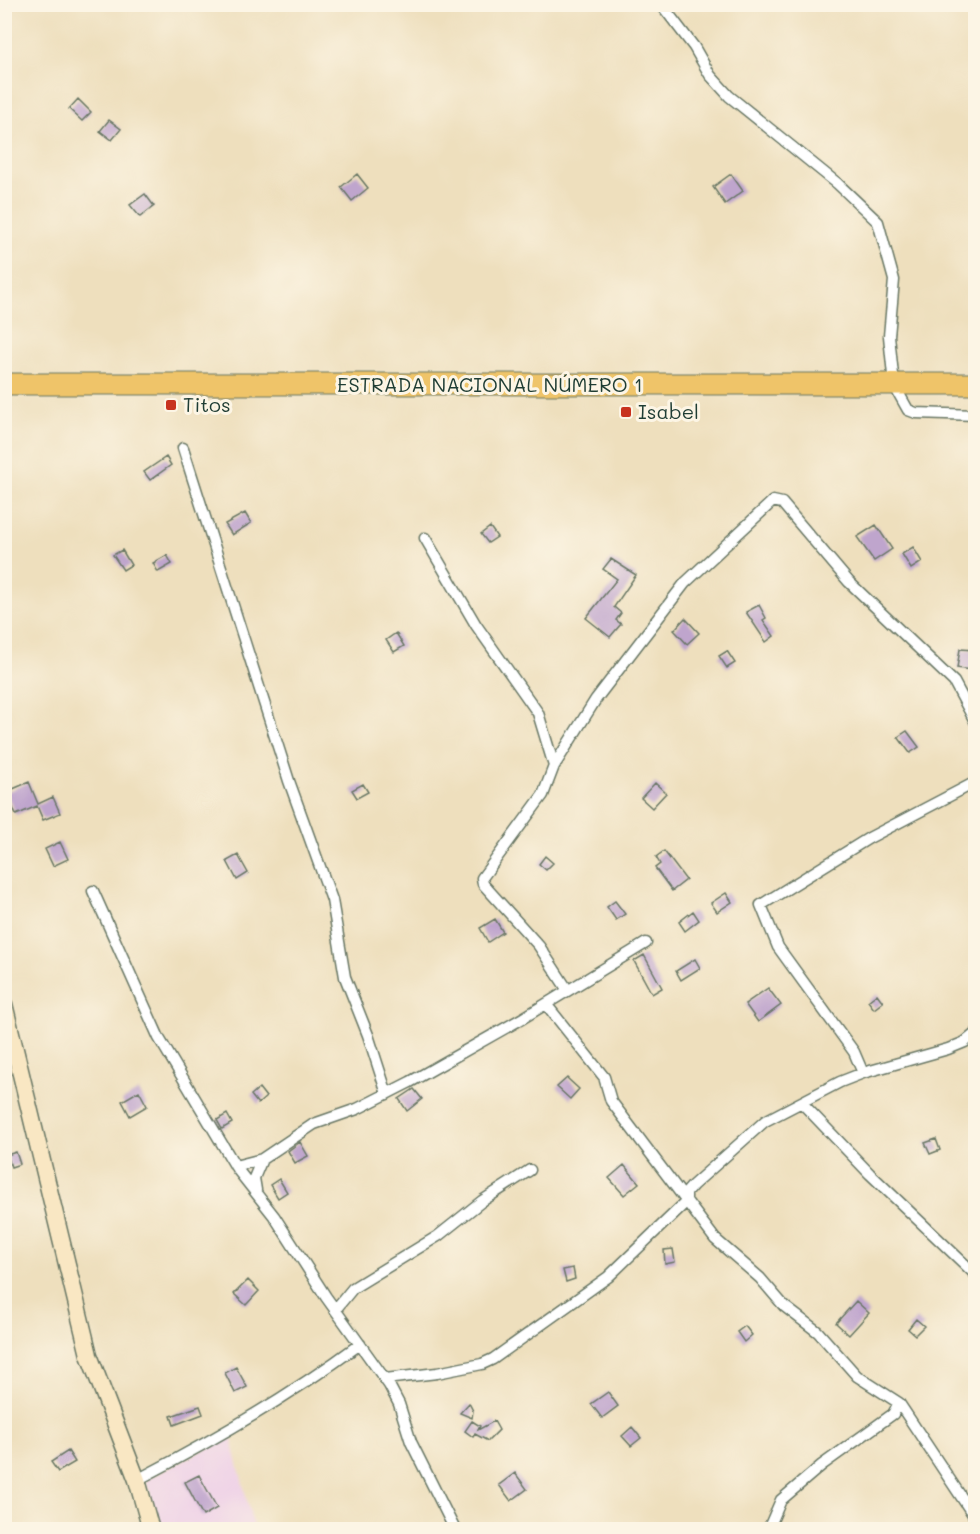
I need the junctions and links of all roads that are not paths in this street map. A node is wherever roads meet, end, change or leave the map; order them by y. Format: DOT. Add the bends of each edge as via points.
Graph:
graph roads {
  1 [pos="661,4"];
  2 [pos="4,384"];
  3 [pos="975,384"];
  4 [pos="894,385"];
  5 [pos="975,415"];
  6 [pos="183,448"];
  7 [pos="425,538"];
  8 [pos="975,723"];
  9 [pos="554,766"];
  10 [pos="975,782"];
  11 [pos="93,891"];
  12 [pos="646,943"];
  13 [pos="567,989"];
  14 [pos="4,1004"];
  15 [pos="546,1004"];
  16 [pos="975,1033"];
  17 [pos="863,1073"];
  18 [pos="387,1094"];
  19 [pos="802,1103"];
  20 [pos="262,1159"];
  21 [pos="235,1166"];
  22 [pos="530,1170"];
  23 [pos="256,1191"];
  24 [pos="686,1202"];
  25 [pos="975,1275"];
  26 [pos="335,1310"];
  27 [pos="360,1344"];
  28 [pos="400,1378"];
  29 [pos="385,1379"];
  30 [pos="393,1392"];
  31 [pos="899,1403"];
  32 [pos="137,1480"];
  33 [pos="975,1519"];
  34 [pos="151,1530"];
  35 [pos="455,1530"];
  36 [pos="768,1530"];
  1 -- 4 [label="street" via="729,96 838,184 882,228 894,280 889,336"];
  2 -- 4 [label="highway, ESTRADA NACIONAL NÚMERO 1"];
  3 -- 4 [label="highway, ESTRADA NACIONAL NÚMERO 1"];
  4 -- 5 [label="street" via="908,410 916,413"];
  6 -- 18 [label="street" via="289,781 332,900 345,976"];
  7 -- 9 [label="street" via="476,625 538,713"];
  8 -- 9 [label="street" via="954,682 849,582 782,503 773,501 685,583 596,699"];
  9 -- 13 [label="street" via="543,795 482,878 483,884 539,946"];
  10 -- 17 [label="street" via="869,838 761,905 778,947 854,1052"];
  11 -- 21 [label="street" via="159,1038"];
  12 -- 13 [label="street"];
  13 -- 15 [label="street"];
  14 -- 32 [label="street" via="89,1355"];
  15 -- 18 [label="street"];
  15 -- 24 [label="street" via="604,1077 611,1101"];
  16 -- 17 [label="street" via="948,1049"];
  17 -- 19 [label="street"];
  18 -- 20 [label="street" via="314,1124"];
  19 -- 24 [label="street" via="765,1121 735,1146 693,1185 686,1194"];
  19 -- 25 [label="street"];
  20 -- 21 [label="street"];
  20 -- 23 [label="street" via="254,1178"];
  21 -- 23 [label="street"];
  22 -- 26 [label="street" via="438,1236 353,1288"];
  23 -- 26 [label="street"];
  24 -- 28 [label="street" via="608,1277 493,1359"];
  24 -- 31 [label="street" via="715,1239 760,1278 784,1306 818,1332 847,1367"];
  26 -- 27 [label="street"];
  27 -- 29 [label="street"];
  27 -- 32 [label="street" via="226,1431"];
  28 -- 29 [label="street"];
  28 -- 30 [label="street"];
  29 -- 30 [label="street"];
  30 -- 35 [label="street" via="411,1442"];
  31 -- 33 [label="street"];
  31 -- 36 [label="street" via="893,1414 781,1500"];
  32 -- 34 [label="street"];
}
